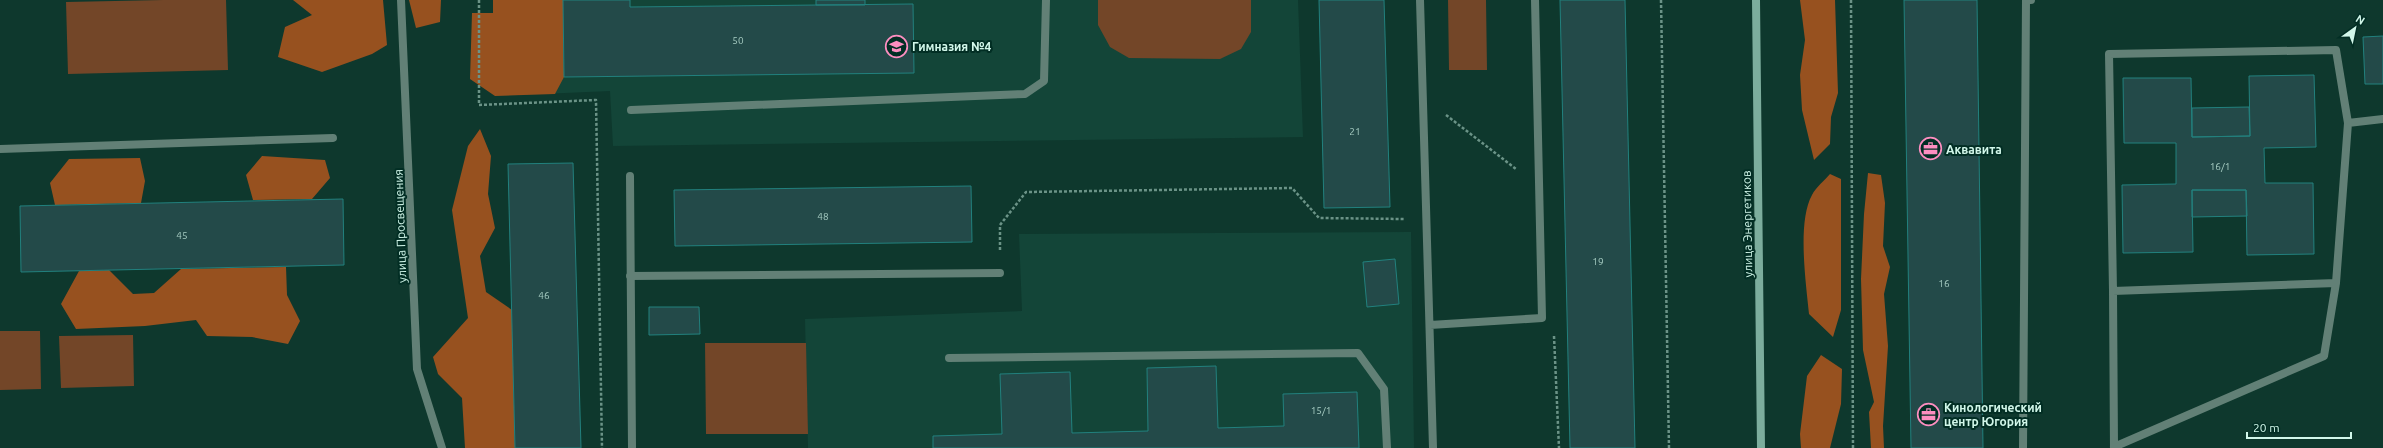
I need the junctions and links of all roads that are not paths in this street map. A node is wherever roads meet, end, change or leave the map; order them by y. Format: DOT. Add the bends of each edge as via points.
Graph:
graph roads {
  1 [pos="401,0"];
  2 [pos="1046,0"];
  3 [pos="1420,0"];
  4 [pos="1535,0"];
  5 [pos="1756,0"];
  6 [pos="2031,0"];
  7 [pos="631,110"];
  8 [pos="2383,119"];
  9 [pos="2348,123"];
  10 [pos="333,138"];
  11 [pos="0,149"];
  12 [pos="630,176"];
  13 [pos="1000,273"];
  14 [pos="630,276"];
  15 [pos="2336,283"];
  16 [pos="2113,291"];
  17 [pos="1430,325"];
  18 [pos="949,358"];
  19 [pos="442,448"];
  20 [pos="632,448"];
  21 [pos="1388,448"];
  22 [pos="1433,448"];
  23 [pos="1762,448"];
  24 [pos="2023,448"];
  25 [pos="2114,448"];
  1 -- 19 [label="street, улица Просвещения" via="417,369"];
  2 -- 7 [label="street" via="1044,81 1025,94"];
  3 -- 17 [label="street"];
  4 -- 17 [label="street" via="1542,318"];
  5 -- 23 [label="main road, улица Энергетиков"];
  6 -- 24 [label="street" via="2026,0"];
  8 -- 9 [label="street"];
  9 -- 15 [label="street"];
  9 -- 16 [label="street" via="2336,50 2109,54"];
  10 -- 11 [label="street"];
  12 -- 14 [label="street"];
  13 -- 14 [label="street"];
  14 -- 20 [label="street"];
  15 -- 16 [label="street"];
  15 -- 25 [label="street" via="2324,356"];
  16 -- 25 [label="street"];
  17 -- 22 [label="street"];
  18 -- 21 [label="street" via="1358,353 1384,389"];
}
